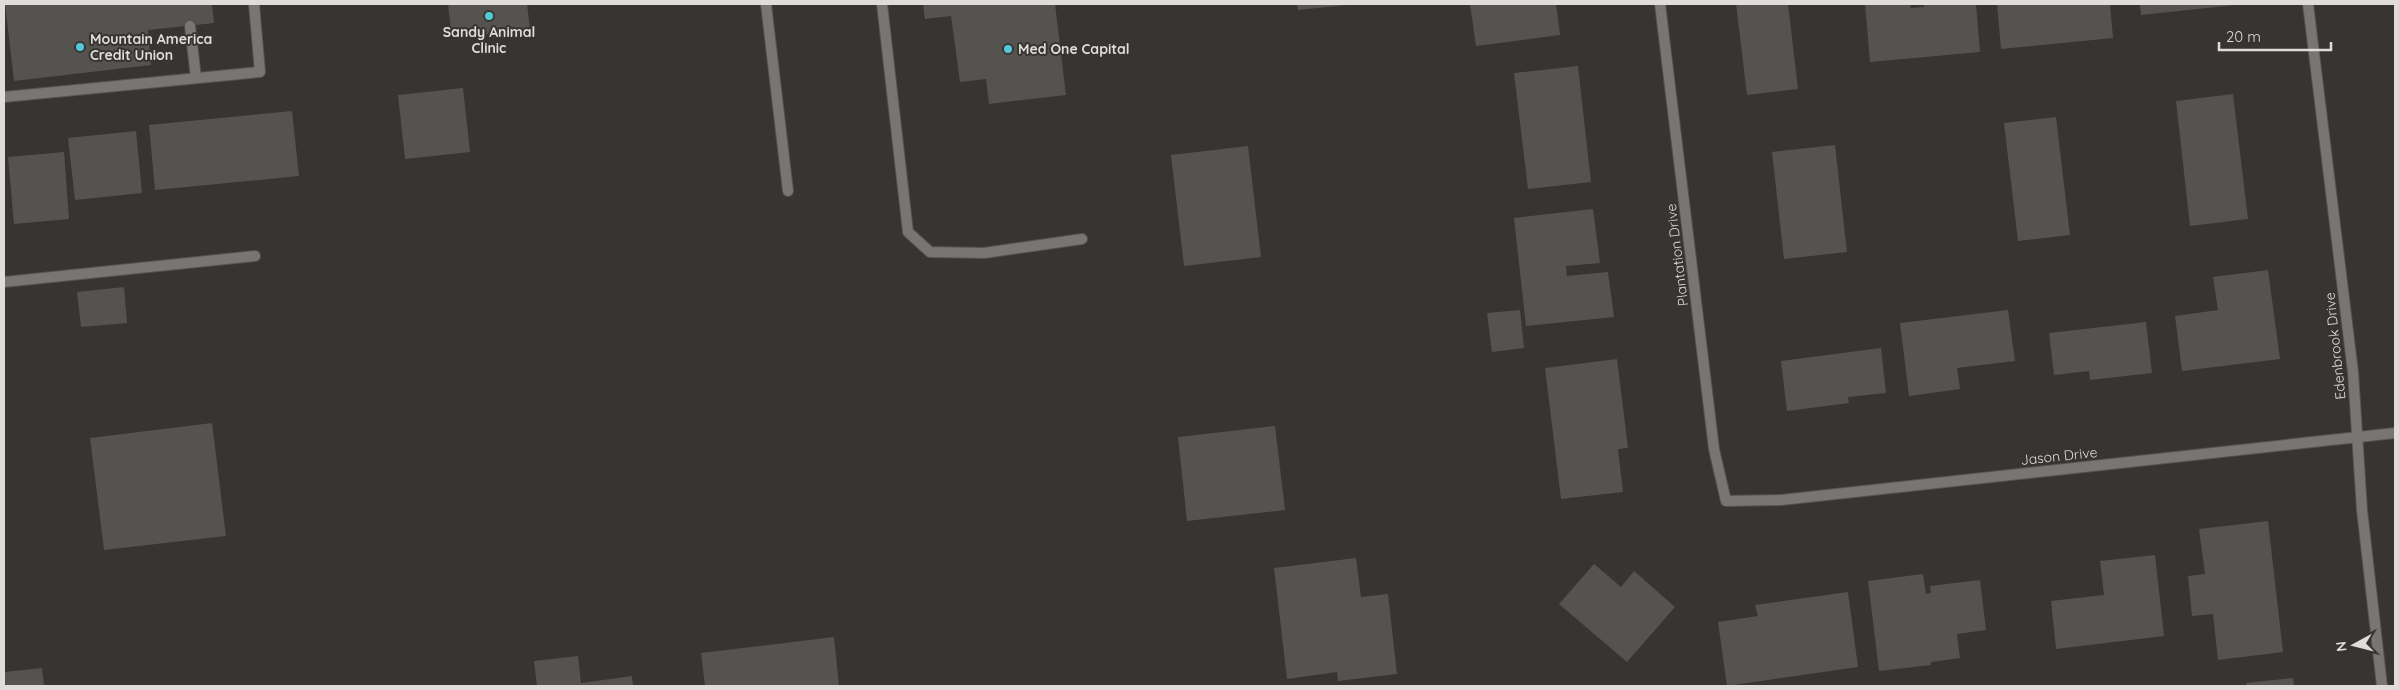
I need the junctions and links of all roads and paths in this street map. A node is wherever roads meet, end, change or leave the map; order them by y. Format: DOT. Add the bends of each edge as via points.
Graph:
graph roads {
  1 [pos="254,4"];
  2 [pos="766,4"];
  3 [pos="882,4"];
  4 [pos="1660,4"];
  5 [pos="2308,4"];
  6 [pos="190,26"];
  7 [pos="196,78"];
  8 [pos="4,97"];
  9 [pos="788,191"];
  10 [pos="1082,239"];
  11 [pos="256,256"];
  12 [pos="4,282"];
  13 [pos="2395,433"];
  14 [pos="2358,436"];
  15 [pos="1726,501"];
  16 [pos="2382,686"];
  1 -- 7 [label="street" via="260,72"];
  2 -- 9 [label="street"];
  3 -- 10 [label="street" via="908,232 930,252 984,253"];
  4 -- 15 [label="street, Plantation Drive" via="1714,449"];
  5 -- 14 [label="street, Edenbrook Drive"];
  6 -- 7 [label="street"];
  7 -- 8 [label="street"];
  11 -- 12 [label="street"];
  13 -- 14 [label="street, Jason Drive"];
  14 -- 15 [label="street, Jason Drive" via="1781,500"];
  14 -- 16 [label="street, Edenbrook Drive" via="2362,510"];
}
